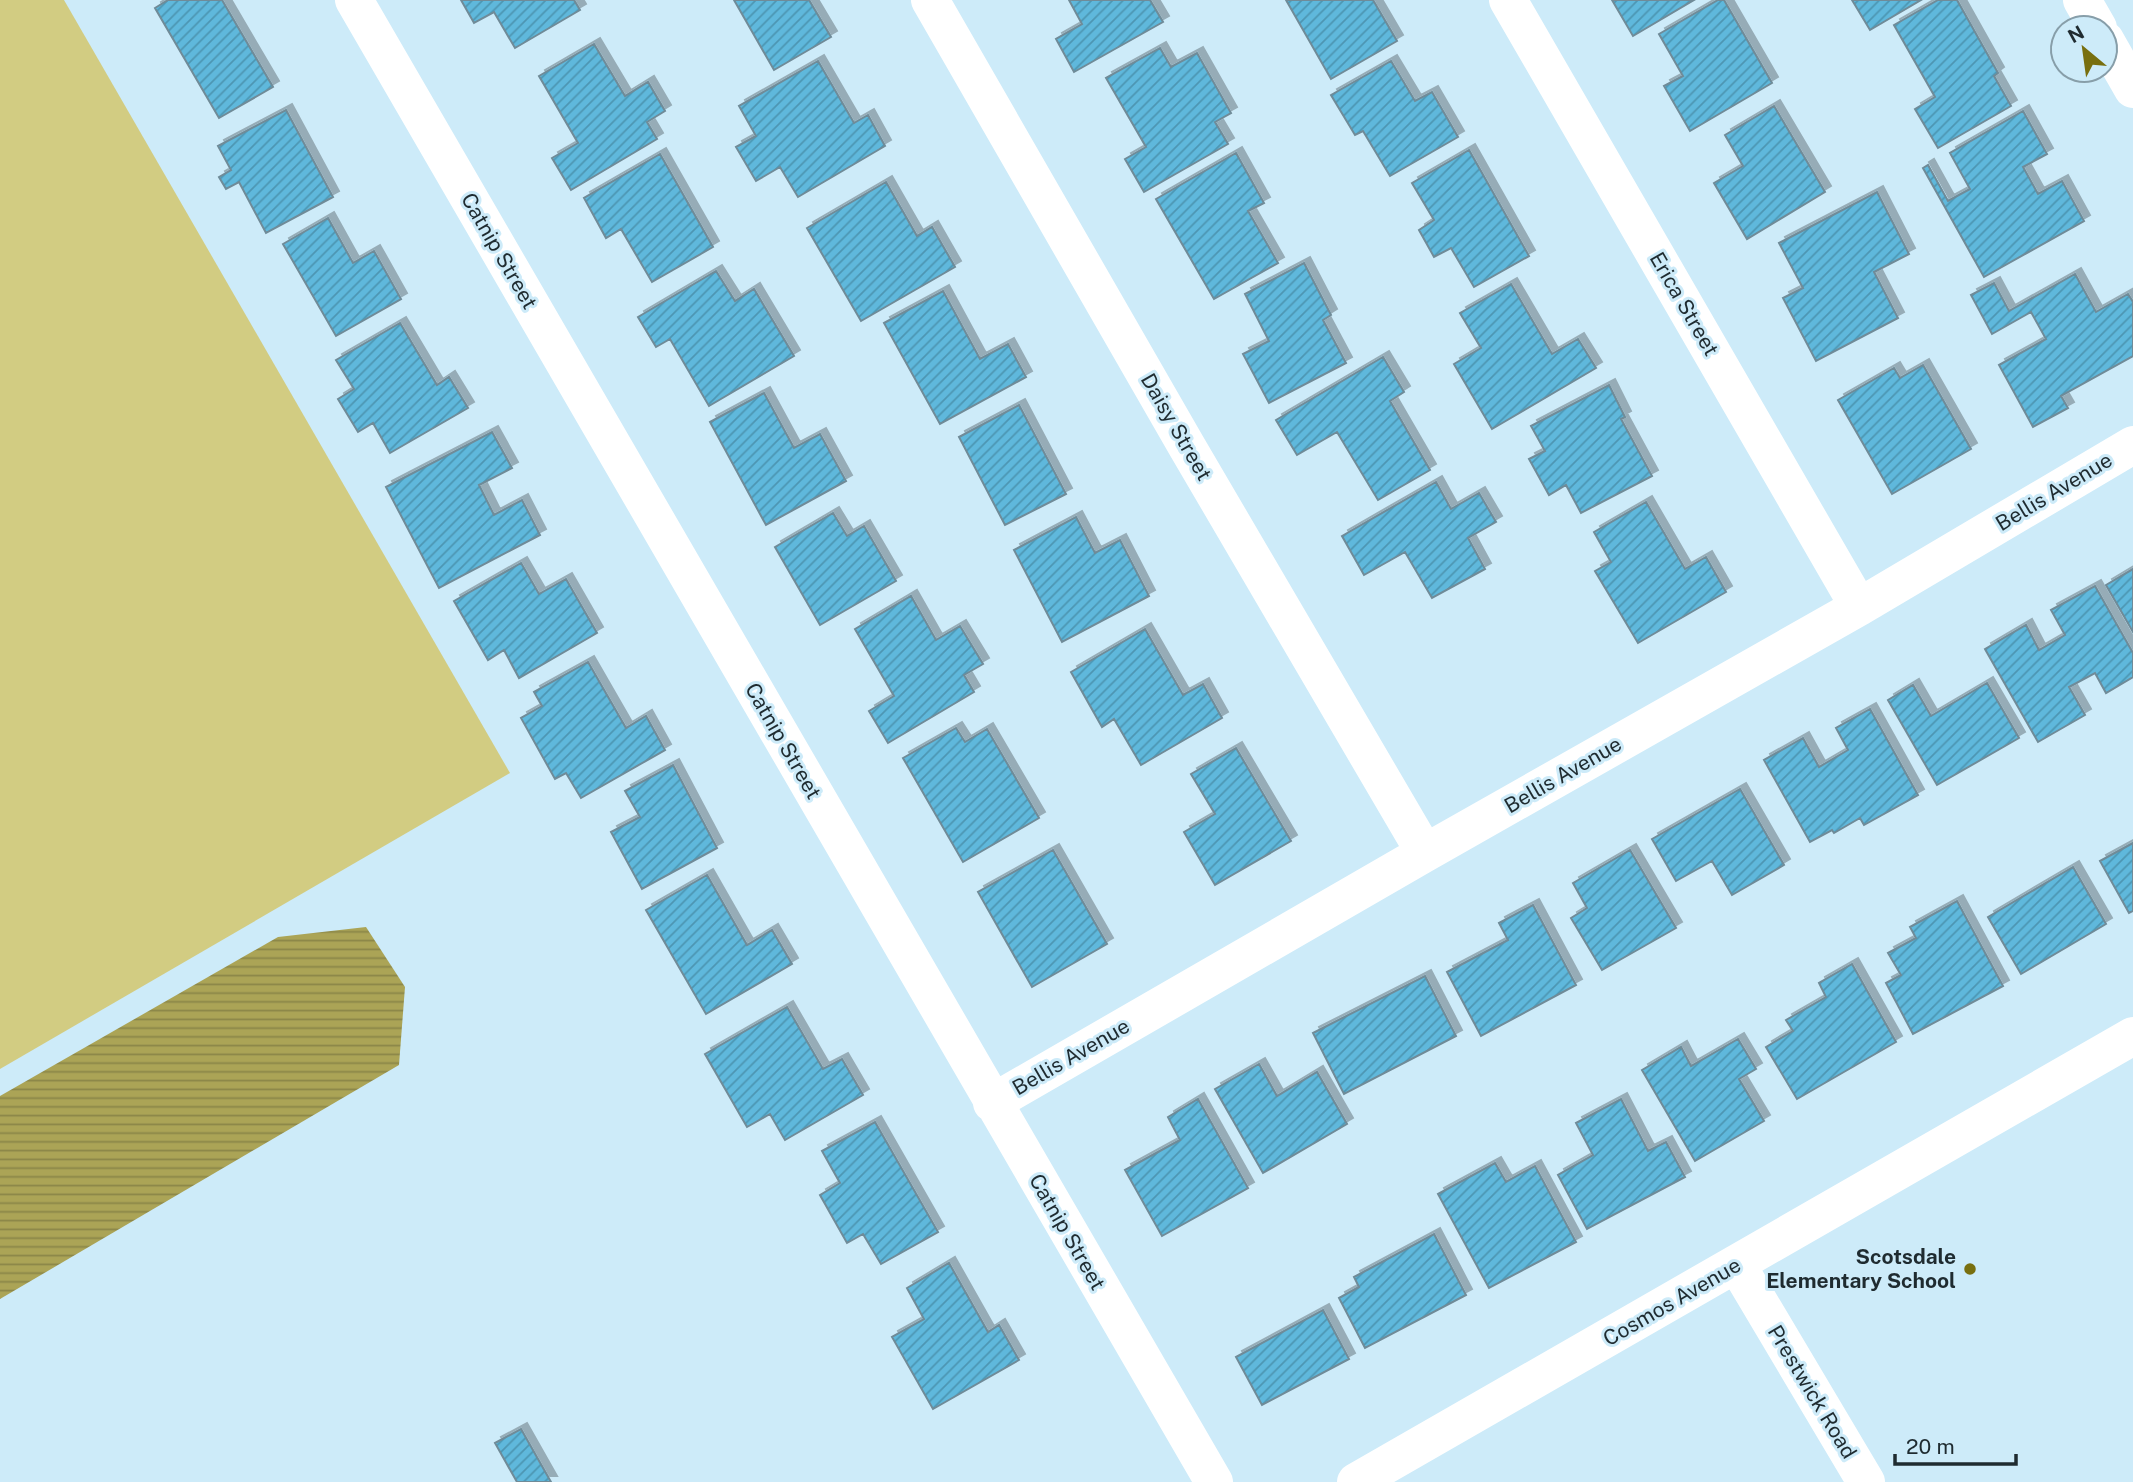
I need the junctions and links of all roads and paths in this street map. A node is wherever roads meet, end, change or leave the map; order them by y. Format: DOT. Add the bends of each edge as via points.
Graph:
graph roads {
  1 [pos="354,0"];
  2 [pos="930,0"];
  3 [pos="1508,0"];
  4 [pos="2119,64"];
  5 [pos="2133,89"];
  6 [pos="2133,445"];
  7 [pos="1859,607"];
  8 [pos="1425,853"];
  9 [pos="2133,1037"];
  10 [pos="992,1103"];
  11 [pos="1737,1265"];
  12 [pos="1214,1482"];
  13 [pos="1356,1482"];
  14 [pos="1866,1482"];
  1 -- 10 [label="street, Catnip Street"];
  2 -- 8 [label="street, Daisy Street"];
  3 -- 7 [label="street, Erica Street"];
  4 -- 5 [label="street"];
  6 -- 7 [label="street, Bellis Avenue"];
  7 -- 8 [label="street, Bellis Avenue"];
  8 -- 10 [label="street, Bellis Avenue"];
  9 -- 11 [label="street, Cosmos Avenue"];
  10 -- 12 [label="street, Catnip Street"];
  11 -- 13 [label="street, Cosmos Avenue"];
  11 -- 14 [label="street, Prestwick Road"];
}
